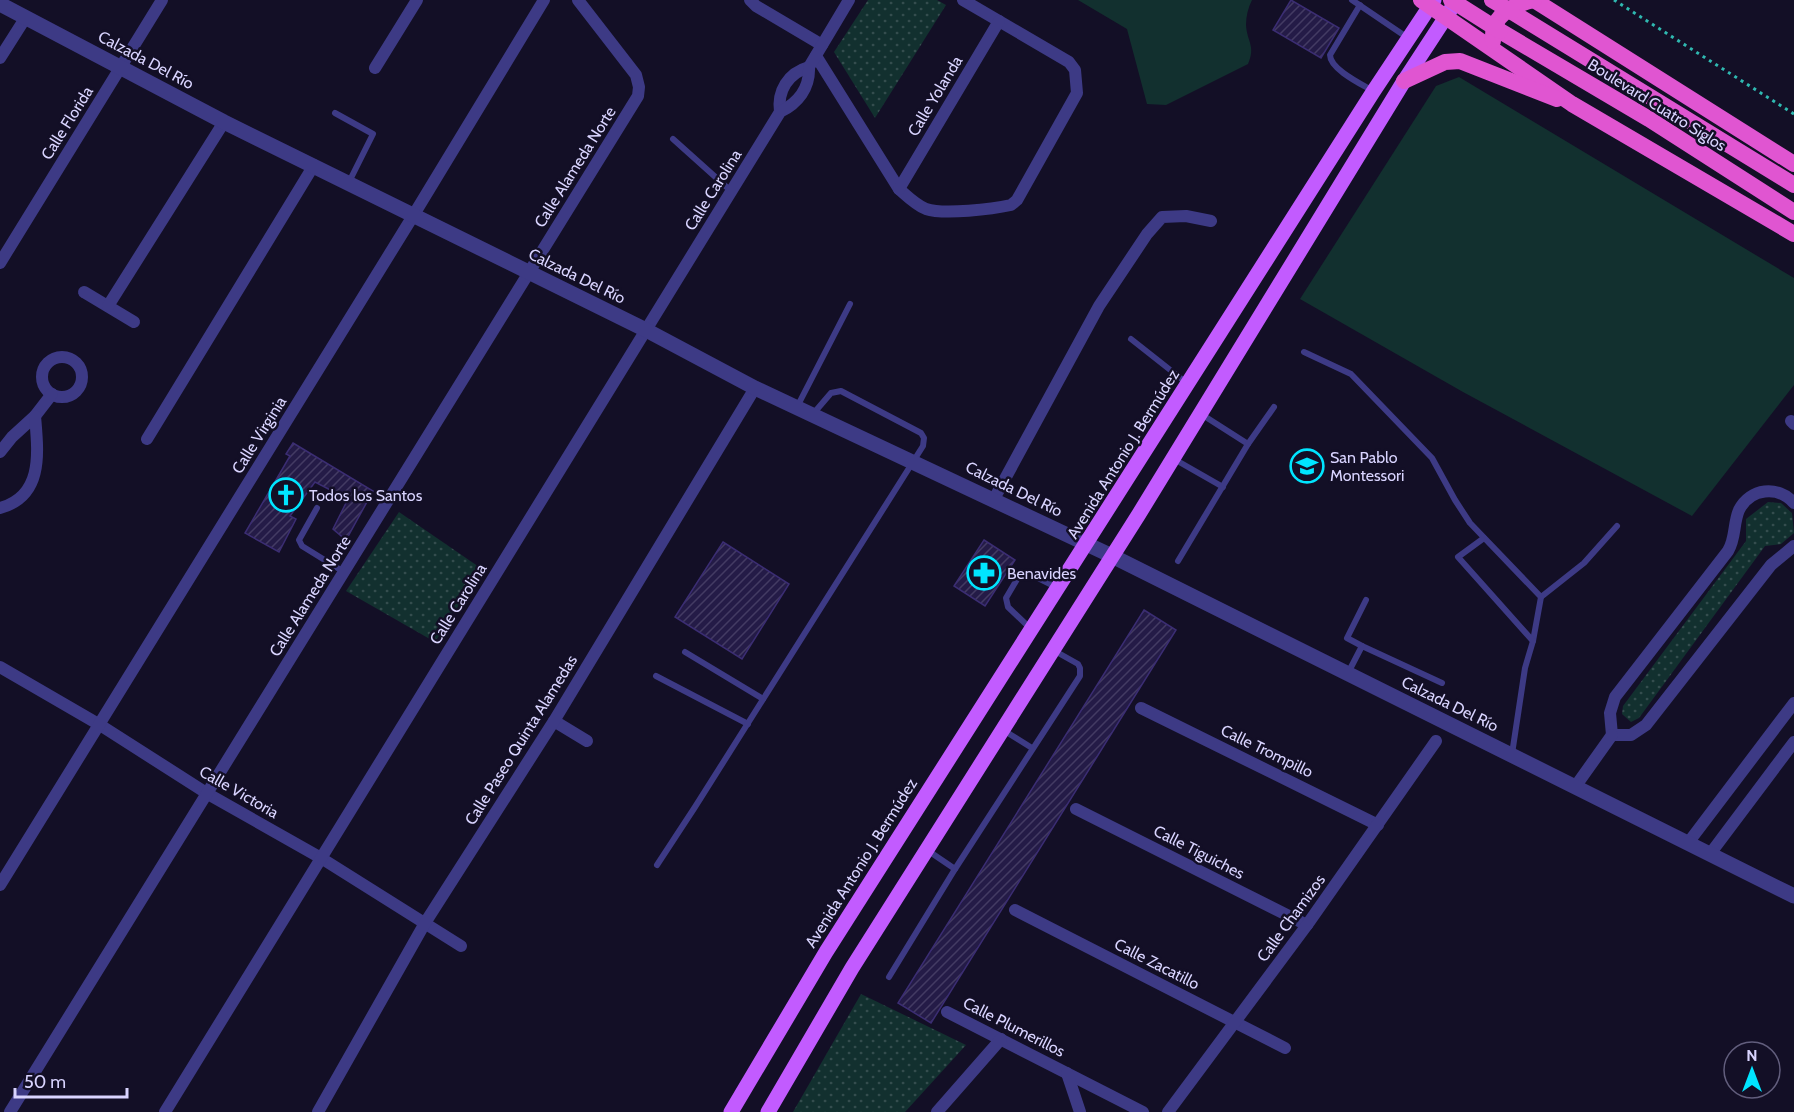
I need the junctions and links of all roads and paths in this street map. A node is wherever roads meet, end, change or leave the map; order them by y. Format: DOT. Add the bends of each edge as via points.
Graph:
graph roads {
  1 [pos="162,0"];
  2 [pos="417,0"];
  3 [pos="544,0"];
  4 [pos="578,0"];
  5 [pos="750,0"];
  6 [pos="849,0"];
  7 [pos="963,0"];
  8 [pos="1352,0"];
  9 [pos="1451,0"];
  10 [pos="1457,0"];
  11 [pos="1492,0"];
  12 [pos="1534,0"];
  13 [pos="1614,0"];
  14 [pos="1428,2"];
  15 [pos="0,4"];
  16 [pos="1360,5"];
  17 [pos="26,17"];
  18 [pos="1446,18"];
  19 [pos="999,21"];
  20 [pos="1408,38"];
  21 [pos="1495,49"];
  22 [pos="816,56"];
  23 [pos="0,58"];
  24 [pos="121,67"];
  25 [pos="375,68"];
  26 [pos="1404,81"];
  27 [pos="1373,92"];
  28 [pos="1572,104"];
  29 [pos="780,112"];
  30 [pos="335,114"];
  31 [pos="1794,114"];
  32 [pos="224,122"];
  33 [pos="673,139"];
  34 [pos="1794,164"];
  35 [pos="314,165"];
  36 [pos="349,183"];
  37 [pos="1794,185"];
  38 [pos="899,189"];
  39 [pos="732,191"];
  40 [pos="1794,212"];
  41 [pos="413,216"];
  42 [pos="1211,221"];
  43 [pos="1794,234"];
  44 [pos="0,263"];
  45 [pos="529,272"];
  46 [pos="84,292"];
  47 [pos="850,304"];
  48 [pos="108,306"];
  49 [pos="134,322"];
  50 [pos="646,330"];
  51 [pos="1131,339"];
  52 [pos="1304,352"];
  53 [pos="1188,384"];
  54 [pos="755,388"];
  55 [pos="52,394"];
  56 [pos="797,407"];
  57 [pos="1274,407"];
  58 [pos="812,414"];
  59 [pos="1200,414"];
  60 [pos="35,416"];
  61 [pos="147,439"];
  62 [pos="1248,444"];
  63 [pos="0,452"];
  64 [pos="1172,459"];
  65 [pos="914,461"];
  66 [pos="1223,486"];
  67 [pos="994,499"];
  68 [pos="1794,502"];
  69 [pos="0,508"];
  70 [pos="317,508"];
  71 [pos="1617,526"];
  72 [pos="1484,538"];
  73 [pos="1087,544"];
  74 [pos="1794,546"];
  75 [pos="1112,556"];
  76 [pos="1178,561"];
  77 [pos="344,572"];
  78 [pos="1058,588"];
  79 [pos="1541,597"];
  80 [pos="1366,600"];
  81 [pos="1031,630"];
  82 [pos="1533,641"];
  83 [pos="1362,646"];
  84 [pos="1053,650"];
  85 [pos="685,652"];
  86 [pos="0,667"];
  87 [pos="1348,674"];
  88 [pos="656,676"];
  89 [pos="1442,683"];
  90 [pos="763,699"];
  91 [pos="1794,703"];
  92 [pos="1141,708"];
  93 [pos="554,721"];
  94 [pos="748,724"];
  95 [pos="100,725"];
  96 [pos="1002,730"];
  97 [pos="1612,735"];
  98 [pos="587,741"];
  99 [pos="1437,741"];
  100 [pos="1794,742"];
  101 [pos="1032,748"];
  102 [pos="1512,754"];
  103 [pos="1575,786"];
  104 [pos="208,794"];
  105 [pos="1076,809"];
  106 [pos="1378,825"];
  107 [pos="1688,843"];
  108 [pos="926,850"];
  109 [pos="1710,854"];
  110 [pos="321,858"];
  111 [pos="657,865"];
  112 [pos="955,869"];
  113 [pos="0,885"];
  114 [pos="1794,896"];
  115 [pos="1014,910"];
  116 [pos="425,923"];
  117 [pos="1307,925"];
  118 [pos="461,946"];
  119 [pos="890,978"];
  120 [pos="947,1011"];
  121 [pos="1235,1022"];
  122 [pos="1001,1039"];
  123 [pos="1284,1048"];
  124 [pos="1067,1073"];
  125 [pos="10,1112"];
  126 [pos="165,1112"];
  127 [pos="318,1112"];
  128 [pos="731,1112"];
  129 [pos="768,1112"];
  130 [pos="937,1112"];
  131 [pos="1080,1112"];
  132 [pos="1143,1112"];
  133 [pos="1168,1112"];
  1 -- 24 [label="street, Calle Florida"];
  2 -- 25 [label="street"];
  3 -- 41 [label="street, Calle Virginia"];
  4 -- 45 [label="street, Calle Alameda Norte" via="636,75 638,96"];
  5 -- 22 [label="street"];
  6 -- 22 [label="street, Calle Carolina"];
  7 -- 19 [label="street"];
  8 -- 16 [label="lane"];
  9 -- 40 [label="highway, Boulevard Cuatro Siglos, bridge"];
  10 -- 18 [label="main road"];
  11 -- 37 [label="highway, Boulevard Cuatro Siglos, bridge"];
  12 -- 21 [label="highway" via="1502,14 1493,32"];
  12 -- 34 [label="highway"];
  13 -- 31 [label="path"];
  14 -- 18 [label="highway"];
  14 -- 20 [label="main road, Avenida Antonio J. Bermúdez"];
  15 -- 17 [label="street, Calzada Del Río"];
  16 -- 20 [label="lane"];
  16 -- 27 [label="lane" via="1330,59 1334,66"];
  17 -- 23 [label="street"];
  17 -- 24 [label="street, Calzada Del Río"];
  18 -- 21 [label="highway"];
  18 -- 26 [label="main road"];
  19 -- 38 [label="street, Calle Yolanda"];
  19 -- 38 [label="street" via="1076,70 1075,97 1017,200 1011,205 934,211 923,208"];
  20 -- 27 [label="main road, Avenida Antonio J. Bermúdez"];
  21 -- 28 [label="highway"];
  22 -- 29 [label="street, Calle Carolina" via="801,96"];
  22 -- 29 [label="street, Calle Carolina" via="791,76 783,88"];
  22 -- 38 [label="street"];
  24 -- 32 [label="street, Calzada Del Río"];
  24 -- 44 [label="street, Calle Florida"];
  26 -- 28 [label="highway" via="1445,62 1460,61"];
  26 -- 59 [label="main road"];
  27 -- 53 [label="main road, Avenida Antonio J. Bermúdez"];
  28 -- 43 [label="highway"];
  29 -- 39 [label="street, Calle Carolina"];
  30 -- 36 [label="lane" via="373,134"];
  32 -- 35 [label="street, Calzada Del Río"];
  32 -- 48 [label="street"];
  33 -- 39 [label="lane"];
  35 -- 36 [label="street, Calzada Del Río"];
  35 -- 61 [label="street"];
  36 -- 41 [label="street, Calzada Del Río"];
  39 -- 50 [label="street, Calle Carolina"];
  41 -- 45 [label="street, Calzada Del Río"];
  41 -- 95 [label="street, Calle Virginia"];
  42 -- 67 [label="street" via="1162,217 1147,234 1099,306"];
  45 -- 50 [label="street, Calzada Del Río"];
  45 -- 77 [label="street, Calle Alameda Norte"];
  46 -- 48 [label="street"];
  47 -- 56 [label="lane"];
  48 -- 49 [label="street"];
  50 -- 54 [label="street, Calzada Del Río"];
  50 -- 110 [label="street, Calle Carolina"];
  51 -- 53 [label="lane"];
  52 -- 72 [label="lane" via="1350,374 1432,458 1455,500"];
  53 -- 73 [label="main road, Avenida Antonio J. Bermúdez"];
  54 -- 56 [label="street, Calzada Del Río"];
  54 -- 93 [label="street, Calle Paseo Quinta Alamedas"];
  55 -- 60 [label="street"];
  56 -- 58 [label="street, Calzada Del Río"];
  57 -- 62 [label="lane"];
  58 -- 65 [label="street, Calzada Del Río"];
  58 -- 65 [label="lane" via="831,393 841,391 921,433 923,446"];
  59 -- 62 [label="lane"];
  59 -- 64 [label="main road"];
  60 -- 63 [label="street"];
  60 -- 69 [label="street" via="38,456 34,477 18,499"];
  62 -- 66 [label="lane"];
  64 -- 66 [label="lane"];
  64 -- 75 [label="main road"];
  65 -- 67 [label="street, Calzada Del Río"];
  65 -- 90 [label="lane"];
  66 -- 76 [label="lane"];
  67 -- 73 [label="street, Calzada Del Río"];
  68 -- 97 [label="street" via="1771,490 1754,494 1744,503 1728,551 1615,697 1610,713"];
  70 -- 77 [label="lane" via="299,540 302,546"];
  71 -- 79 [label="lane" via="1584,563"];
  72 -- 79 [label="lane"];
  72 -- 82 [label="lane" via="1458,556"];
  73 -- 75 [label="street, Calzada Del Río"];
  73 -- 78 [label="main road, Avenida Antonio J. Bermúdez"];
  74 -- 97 [label="street" via="1771,566 1646,725 1631,735"];
  75 -- 84 [label="main road"];
  75 -- 87 [label="street, Calzada Del Río"];
  77 -- 104 [label="street, Calle Alameda Norte"];
  78 -- 81 [label="main road, Avenida Antonio J. Bermúdez"];
  78 -- 81 [label="lane" via="1028,573 1019,576 1006,598 1008,607"];
  79 -- 82 [label="lane"];
  80 -- 83 [label="lane" via="1347,638"];
  81 -- 128 [label="main road, Avenida Antonio J. Bermúdez" via="826,952"];
  82 -- 102 [label="lane"];
  83 -- 87 [label="lane"];
  83 -- 89 [label="lane"];
  84 -- 96 [label="main road"];
  84 -- 101 [label="lane" via="1078,664 1080,676"];
  85 -- 90 [label="lane"];
  86 -- 95 [label="street, Calle Victoria"];
  87 -- 102 [label="street, Calzada Del Río"];
  88 -- 94 [label="lane"];
  90 -- 94 [label="lane"];
  91 -- 107 [label="street"];
  92 -- 106 [label="street, Calle Trompillo"];
  93 -- 98 [label="street"];
  93 -- 116 [label="street, Calle Paseo Quinta Alamedas"];
  94 -- 111 [label="lane"];
  95 -- 104 [label="street, Calle Victoria"];
  95 -- 113 [label="street, Calle Virginia"];
  96 -- 101 [label="lane"];
  96 -- 108 [label="main road"];
  97 -- 103 [label="street"];
  99 -- 106 [label="street, Calle Chamizos"];
  100 -- 109 [label="street"];
  101 -- 112 [label="lane"];
  102 -- 103 [label="street, Calzada Del Río"];
  103 -- 107 [label="street, Calzada Del Río"];
  104 -- 110 [label="street, Calle Victoria"];
  104 -- 125 [label="street, Calle Alameda Norte"];
  105 -- 117 [label="street, Calle Tiguiches"];
  106 -- 117 [label="street, Calle Chamizos"];
  107 -- 109 [label="street, Calzada Del Río"];
  108 -- 112 [label="lane"];
  108 -- 129 [label="main road"];
  109 -- 114 [label="street, Calzada Del Río"];
  110 -- 116 [label="street, Calle Victoria"];
  110 -- 126 [label="street, Calle Carolina"];
  112 -- 119 [label="lane"];
  115 -- 121 [label="street, Calle Zacatillo"];
  116 -- 118 [label="street, Calle Victoria"];
  116 -- 127 [label="street, Calle Paseo Quinta Alamedas"];
  117 -- 121 [label="street, Calle Chamizos"];
  120 -- 122 [label="street, Calle Plumerillos"];
  121 -- 123 [label="street, Calle Zacatillo"];
  121 -- 133 [label="street, Calle Chamizos"];
  122 -- 124 [label="street, Calle Plumerillos"];
  122 -- 130 [label="street"];
  124 -- 131 [label="street, Calle Plumerillos"];
  124 -- 132 [label="street, Calle Plumerillos"];
}
